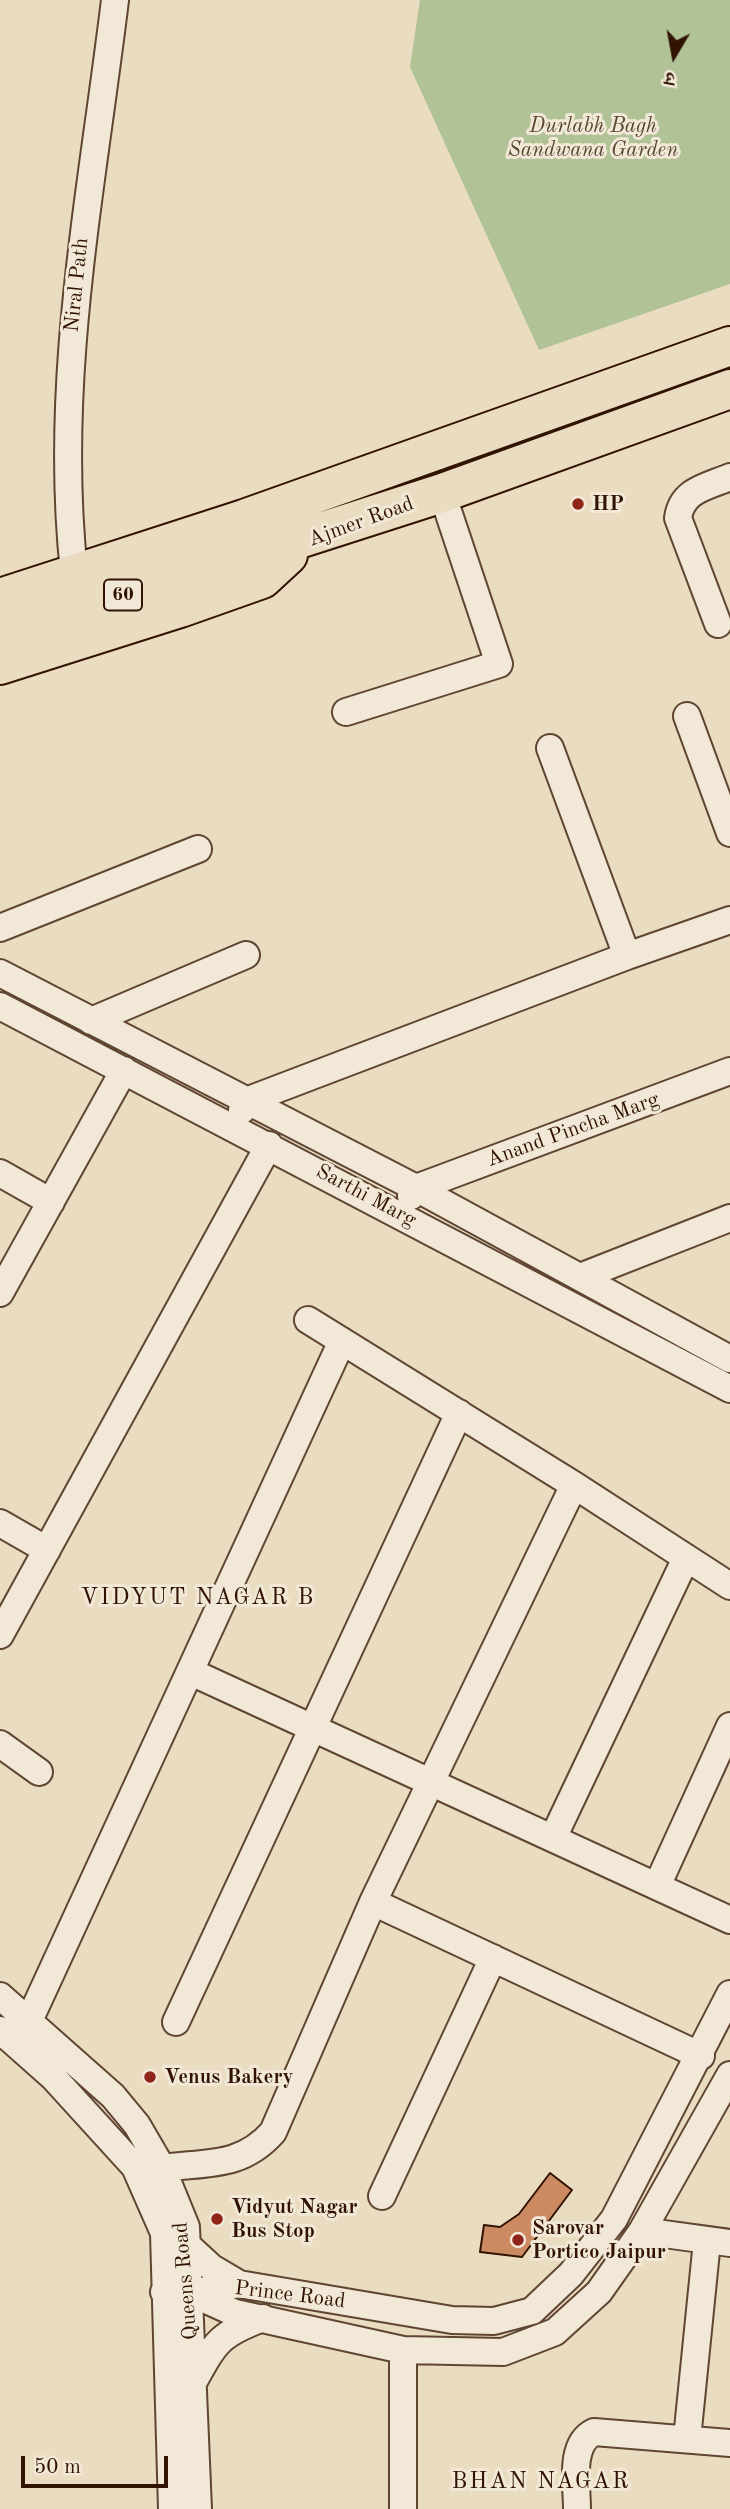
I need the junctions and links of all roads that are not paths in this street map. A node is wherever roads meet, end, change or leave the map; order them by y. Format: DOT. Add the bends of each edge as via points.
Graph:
graph roads {
  1 [pos="115,0"];
  2 [pos="730,346"];
  3 [pos="730,389"];
  4 [pos="730,405"];
  5 [pos="730,477"];
  6 [pos="444,500"];
  7 [pos="308,537"];
  8 [pos="74,572"];
  9 [pos="0,598"];
  10 [pos="718,624"];
  11 [pos="0,635"];
  12 [pos="0,665"];
  13 [pos="346,712"];
  14 [pos="687,716"];
  15 [pos="550,748"];
  16 [pos="730,833"];
  17 [pos="198,849"];
  18 [pos="730,920"];
  19 [pos="0,928"];
  20 [pos="246,955"];
  21 [pos="627,956"];
  22 [pos="0,973"];
  23 [pos="0,1006"];
  24 [pos="91,1021"];
  25 [pos="124,1070"];
  26 [pos="730,1072"];
  27 [pos="246,1101"];
  28 [pos="234,1128"];
  29 [pos="269,1145"];
  30 [pos="0,1173"];
  31 [pos="416,1188"];
  32 [pos="51,1202"];
  33 [pos="401,1214"];
  34 [pos="730,1219"];
  35 [pos="591,1283"];
  36 [pos="0,1293"];
  37 [pos="589,1314"];
  38 [pos="308,1320"];
  39 [pos="342,1341"];
  40 [pos="730,1359"];
  41 [pos="730,1389"];
  42 [pos="459,1413"];
  43 [pos="574,1485"];
  44 [pos="0,1523"];
  45 [pos="47,1550"];
  46 [pos="686,1558"];
  47 [pos="730,1586"];
  48 [pos="0,1635"];
  49 [pos="191,1672"];
  50 [pos="730,1726"];
  51 [pos="311,1729"];
  52 [pos="0,1744"];
  53 [pos="39,1772"];
  54 [pos="431,1782"];
  55 [pos="553,1838"];
  56 [pos="657,1886"];
  57 [pos="373,1902"];
  58 [pos="730,1920"];
  59 [pos="493,1958"];
  60 [pos="730,1994"];
  61 [pos="0,1996"];
  62 [pos="176,2022"];
  63 [pos="28,2023"];
  64 [pos="0,2030"];
  65 [pos="701,2056"];
  66 [pos="728,2082"];
  67 [pos="162,2168"];
  68 [pos="382,2196"];
  69 [pos="642,2231"];
  70 [pos="719,2242"];
  71 [pos="187,2245"];
  72 [pos="239,2284"];
  73 [pos="164,2292"];
  74 [pos="191,2293"];
  75 [pos="265,2318"];
  76 [pos="403,2350"];
  77 [pos="194,2381"];
  78 [pos="687,2439"];
  79 [pos="730,2443"];
  80 [pos="172,2509"];
  81 [pos="198,2509"];
  82 [pos="403,2509"];
  83 [pos="577,2509"];
  1 -- 8 [label="street, Niral Path" via="71,338 67,466"];
  2 -- 8 [label="highway, Ajmer Road" via="296,501"];
  3 -- 6 [label="highway, Ajmer Road"];
  4 -- 6 [label="street"];
  5 -- 10 [label="street" via="688,494 678,518"];
  6 -- 7 [label="highway, Ajmer Road"];
  6 -- 13 [label="street" via="499,664"];
  7 -- 11 [label="highway, 60"];
  7 -- 12 [label="highway, Ajmer Road" via="262,579"];
  8 -- 9 [label="highway, Ajmer Road"];
  14 -- 16 [label="street"];
  15 -- 21 [label="street"];
  17 -- 19 [label="street"];
  18 -- 21 [label="street"];
  20 -- 24 [label="street"];
  21 -- 27 [label="street"];
  22 -- 24 [label="street"];
  23 -- 25 [label="street, Sarthi Marg"];
  24 -- 27 [label="street"];
  25 -- 28 [label="street, Sarthi Marg"];
  25 -- 32 [label="street"];
  26 -- 31 [label="street, Anand Pincha Marg"];
  27 -- 28 [label="street"];
  27 -- 31 [label="street"];
  28 -- 29 [label="street, Sarthi Marg"];
  29 -- 33 [label="street, Sarthi Marg"];
  29 -- 45 [label="street"];
  30 -- 32 [label="street"];
  31 -- 33 [label="street"];
  31 -- 35 [label="street"];
  32 -- 36 [label="street"];
  33 -- 37 [label="street, Sarthi Marg"];
  34 -- 35 [label="street"];
  35 -- 37 [label="street"];
  35 -- 40 [label="street"];
  37 -- 41 [label="street, Sarthi Marg"];
  38 -- 39 [label="street"];
  39 -- 42 [label="street"];
  39 -- 49 [label="street"];
  42 -- 43 [label="street"];
  42 -- 51 [label="street"];
  43 -- 46 [label="street"];
  43 -- 54 [label="street"];
  44 -- 45 [label="street"];
  45 -- 48 [label="street"];
  46 -- 47 [label="street"];
  46 -- 55 [label="street"];
  49 -- 51 [label="street"];
  49 -- 63 [label="street"];
  50 -- 56 [label="street"];
  51 -- 54 [label="street"];
  51 -- 62 [label="street"];
  52 -- 53 [label="street"];
  54 -- 55 [label="street"];
  54 -- 57 [label="street"];
  55 -- 56 [label="street"];
  56 -- 58 [label="street"];
  57 -- 59 [label="street"];
  57 -- 67 [label="street" via="273,2132 256,2151 236,2159"];
  59 -- 65 [label="street"];
  59 -- 68 [label="street"];
  60 -- 65 [label="street, Prince Road"];
  61 -- 63 [label="street, Queens Road"];
  63 -- 67 [label="street, Queens Road" via="113,2096 137,2124"];
  64 -- 73 [label="street, Queens Road" via="53,2077 135,2167 163,2232"];
  65 -- 72 [label="street, Prince Road" via="614,2219 571,2274 533,2311 494,2321 452,2320"];
  66 -- 69 [label="street, Prince Road"];
  67 -- 71 [label="street, Queens Road" via="186,2227"];
  69 -- 70 [label="street"];
  69 -- 76 [label="street, Prince Road" via="599,2292 555,2332 503,2353"];
  70 -- 78 [label="street"];
  71 -- 72 [label="street"];
  71 -- 74 [label="street, Queens Road"];
  72 -- 74 [label="street, Prince Road"];
  73 -- 74 [label="street"];
  73 -- 80 [label="street, Queens Road"];
  74 -- 75 [label="street, Prince Road" via="235,2313"];
  74 -- 77 [label="street, Queens Road"];
  75 -- 76 [label="street, Prince Road"];
  75 -- 77 [label="street" via="235,2329 214,2344"];
  76 -- 82 [label="street"];
  77 -- 81 [label="street, Queens Road"];
  78 -- 79 [label="street"];
  78 -- 83 [label="street" via="593,2432 583,2437 578,2448"];
}
